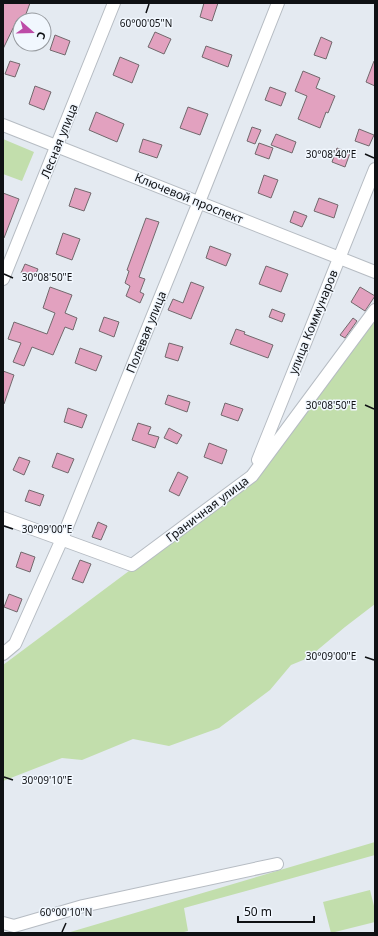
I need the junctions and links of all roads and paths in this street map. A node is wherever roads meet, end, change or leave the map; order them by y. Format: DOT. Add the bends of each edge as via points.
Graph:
graph roads {
  1 [pos="114,3"];
  2 [pos="278,3"];
  3 [pos="3,125"];
  4 [pos="56,146"];
  5 [pos="375,169"];
  6 [pos="199,202"];
  7 [pos="340,258"];
  8 [pos="375,272"];
  9 [pos="3,279"];
  10 [pos="375,310"];
  11 [pos="252,476"];
  12 [pos="3,518"];
  13 [pos="62,539"];
  14 [pos="3,654"];
  15 [pos="277,864"];
  16 [pos="3,923"];
  1 -- 4 [label="street, Лесная улица"];
  2 -- 6 [label="street, Полевая улица"];
  3 -- 4 [label="street, Ключевой проспект"];
  4 -- 6 [label="street, Ключевой проспект"];
  4 -- 9 [label="street, Лесная улица"];
  5 -- 7 [label="street, улица Коммунаров"];
  6 -- 7 [label="street, Ключевой проспект"];
  6 -- 13 [label="street, Полевая улица"];
  7 -- 8 [label="street, Ключевой проспект"];
  7 -- 11 [label="street, улица Коммунаров"];
  10 -- 11 [label="street, Граничная улица"];
  11 -- 13 [label="street, Граничная улица" via="132,565"];
  12 -- 13 [label="street"];
  13 -- 14 [label="street, Полевая улица" via="14,644"];
  15 -- 16 [label="street" via="83,906 14,926"];
}
